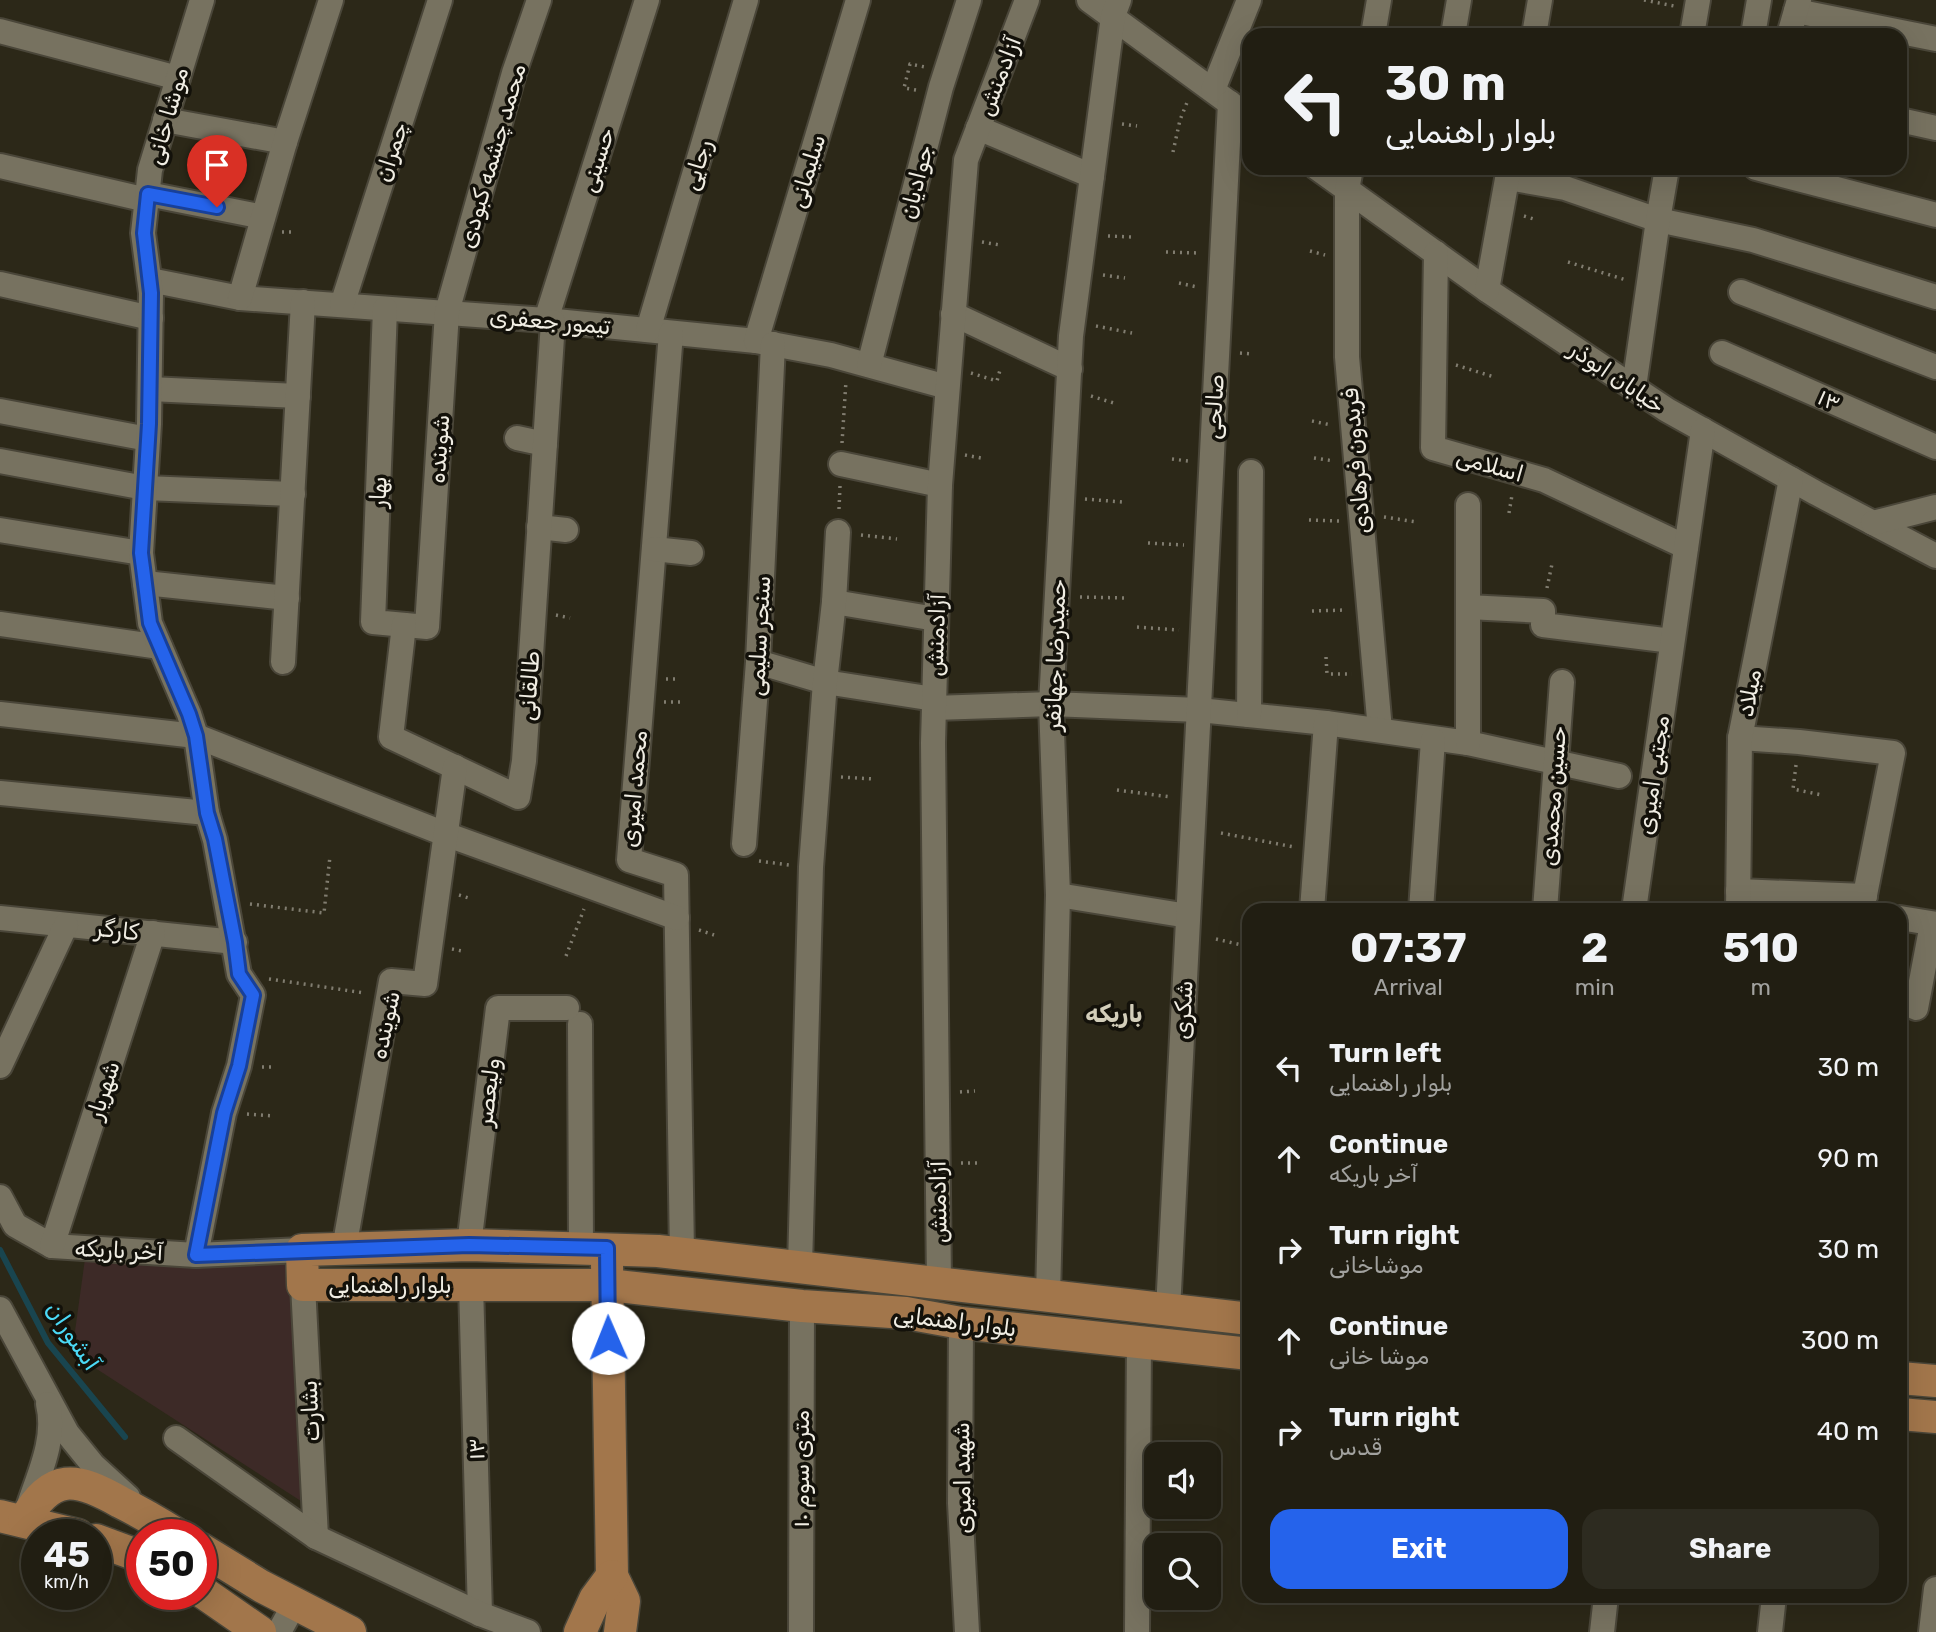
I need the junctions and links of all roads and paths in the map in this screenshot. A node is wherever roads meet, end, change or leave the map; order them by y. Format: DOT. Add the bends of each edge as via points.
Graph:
graph roads {
  1 [pos="202,0"];
  2 [pos="331,0"];
  3 [pos="440,0"];
  4 [pos="539,0"];
  5 [pos="647,0"];
  6 [pos="746,0"];
  7 [pos="858,0"];
  8 [pos="969,0"];
  9 [pos="1027,0"];
  10 [pos="1089,0"];
  11 [pos="1249,0"];
  12 [pos="1379,0"];
  13 [pos="1459,0"];
  14 [pos="1541,0"];
  15 [pos="1644,0"];
  16 [pos="1759,0"];
  17 [pos="1697,5"];
  18 [pos="1116,8"];
  19 [pos="1795,15"];
  20 [pos="1374,28"];
  21 [pos="1454,28"];
  22 [pos="1535,28"];
  23 [pos="1693,28"];
  24 [pos="1753,28"];
  25 [pos="1871,28"];
  26 [pos="0,31"];
  27 [pos="1907,34"];
  28 [pos="1936,39"];
  29 [pos="178,78"];
  30 [pos="1213,91"];
  31 [pos="1242,112"];
  32 [pos="166,120"];
  33 [pos="1907,122"];
  34 [pos="978,128"];
  35 [pos="1936,128"];
  36 [pos="285,142"];
  37 [pos="1173,152"];
  38 [pos="0,166"];
  39 [pos="1508,175"];
  40 [pos="1516,175"];
  41 [pos="1666,175"];
  42 [pos="1783,175"];
  43 [pos="1092,176"];
  44 [pos="1349,179"];
  45 [pos="147,197"];
  46 [pos="1936,215"];
  47 [pos="263,217"];
  48 [pos="1658,220"];
  49 [pos="1167,252"];
  50 [pos="1436,253"];
  51 [pos="1222,255"];
  52 [pos="1568,262"];
  53 [pos="150,280"];
  54 [pos="0,284"];
  55 [pos="1648,287"];
  56 [pos="1487,289"];
  57 [pos="1741,292"];
  58 [pos="1936,297"];
  59 [pos="240,298"];
  60 [pos="303,302"];
  61 [pos="342,305"];
  62 [pos="384,309"];
  63 [pos="447,312"];
  64 [pos="953,314"];
  65 [pos="151,318"];
  66 [pos="549,321"];
  67 [pos="1074,321"];
  68 [pos="659,332"];
  69 [pos="1132,333"];
  70 [pos="765,343"];
  71 [pos="1723,353"];
  72 [pos="1434,359"];
  73 [pos="869,365"];
  74 [pos="1936,367"];
  75 [pos="1070,369"];
  76 [pos="1000,370"];
  77 [pos="948,377"];
  78 [pos="1494,377"];
  79 [pos="1633,387"];
  80 [pos="150,388"];
  81 [pos="298,396"];
  82 [pos="0,411"];
  83 [pos="1703,430"];
  84 [pos="516,438"];
  85 [pos="148,439"];
  86 [pos="545,444"];
  87 [pos="1936,447"];
  88 [pos="0,461"];
  89 [pos="841,464"];
  90 [pos="1251,472"];
  91 [pos="1791,480"];
  92 [pos="940,485"];
  93 [pos="145,488"];
  94 [pos="292,495"];
  95 [pos="1062,497"];
  96 [pos="1122,502"];
  97 [pos="1468,505"];
  98 [pos="1936,507"];
  99 [pos="1361,518"];
  100 [pos="1309,520"];
  101 [pos="1417,522"];
  102 [pos="1872,523"];
  103 [pos="539,527"];
  104 [pos="0,530"];
  105 [pos="566,530"];
  106 [pos="838,532"];
  107 [pos="897,539"];
  108 [pos="1148,543"];
  109 [pos="1207,546"];
  110 [pos="1686,547"];
  111 [pos="654,549"];
  112 [pos="141,553"];
  113 [pos="691,553"];
  114 [pos="1936,556"];
  115 [pos="145,583"];
  116 [pos="1057,596"];
  117 [pos="286,598"];
  118 [pos="1125,598"];
  119 [pos="834,602"];
  120 [pos="1468,607"];
  121 [pos="1369,609"];
  122 [pos="1312,611"];
  123 [pos="936,619"];
  124 [pos="0,624"];
  125 [pos="416,626"];
  126 [pos="1137,627"];
  127 [pos="1202,631"];
  128 [pos="1672,641"];
  129 [pos="160,648"];
  130 [pos="1326,657"];
  131 [pos="283,662"];
  132 [pos="758,662"];
  133 [pos="1375,674"];
  134 [pos="825,682"];
  135 [pos="1562,682"];
  136 [pos="934,704"];
  137 [pos="1051,704"];
  138 [pos="1199,710"];
  139 [pos="0,714"];
  140 [pos="1249,715"];
  141 [pos="1326,723"];
  142 [pos="1380,730"];
  143 [pos="196,736"];
  144 [pos="1740,738"];
  145 [pos="1433,740"];
  146 [pos="1799,742"];
  147 [pos="1468,743"];
  148 [pos="1555,763"];
  149 [pos="454,767"];
  150 [pos="818,775"];
  151 [pos="1619,776"];
  152 [pos="873,779"];
  153 [pos="1117,790"];
  154 [pos="0,793"];
  155 [pos="1822,794"];
  156 [pos="1194,800"];
  157 [pos="207,813"];
  158 [pos="1221,833"];
  159 [pos="445,834"];
  160 [pos="744,844"];
  161 [pos="1317,852"];
  162 [pos="330,856"];
  163 [pos="811,867"];
  164 [pos="593,887"];
  165 [pos="1058,895"];
  166 [pos="227,901"];
  167 [pos="1738,901"];
  168 [pos="1313,903"];
  169 [pos="1421,903"];
  170 [pos="1545,903"];
  171 [pos="1635,903"];
  172 [pos="1863,903"];
  173 [pos="1188,916"];
  174 [pos="0,918"];
  175 [pos="677,918"];
  176 [pos="1907,919"];
  177 [pos="1934,924"];
  178 [pos="66,925"];
  179 [pos="153,933"];
  180 [pos="1216,939"];
  181 [pos="235,942"];
  182 [pos="1242,945"];
  183 [pos="566,956"];
  184 [pos="239,974"];
  185 [pos="388,997"];
  186 [pos="1917,1008"];
  187 [pos="0,1066"];
  188 [pos="0,1198"];
  189 [pos="469,1245"];
  190 [pos="52,1247"];
  191 [pos="594,1248"];
  192 [pos="345,1249"];
  193 [pos="302,1250"];
  194 [pos="682,1254"];
  195 [pos="196,1255"];
  196 [pos="800,1266"];
  197 [pos="939,1283"];
  198 [pos="471,1284"];
  199 [pos="303,1285"];
  200 [pos="608,1285"];
  201 [pos="1048,1296"];
  202 [pos="802,1306"];
  203 [pos="0,1309"];
  204 [pos="1168,1310"];
  205 [pos="1242,1317"];
  206 [pos="961,1323"];
  207 [pos="1139,1341"];
  208 [pos="1242,1353"];
  209 [pos="38,1377"];
  210 [pos="1907,1379"];
  211 [pos="1936,1381"];
  212 [pos="1907,1415"];
  213 [pos="1936,1417"];
  214 [pos="176,1438"];
  215 [pos="12,1518"];
  216 [pos="151,1519"];
  217 [pos="156,1519"];
  218 [pos="316,1537"];
  219 [pos="217,1559"];
  220 [pos="612,1576"];
  221 [pos="1936,1589"];
  222 [pos="217,1602"];
  223 [pos="295,1603"];
  224 [pos="1605,1603"];
  225 [pos="1772,1603"];
  226 [pos="480,1614"];
  227 [pos="260,1632"];
  228 [pos="279,1632"];
  229 [pos="350,1632"];
  230 [pos="528,1632"];
  231 [pos="579,1632"];
  232 [pos="620,1632"];
  233 [pos="801,1632"];
  234 [pos="967,1632"];
  235 [pos="1137,1632"];
  236 [pos="1602,1632"];
  237 [pos="1770,1632"];
  238 [pos="1931,1632"];
  1 -- 29 [label="street, موشا خانی"];
  2 -- 36 [label="street"];
  3 -- 61 [label="street, چمران"];
  4 -- 63 [label="street, محمد چشمه کبودی"];
  5 -- 66 [label="street, حسینی"];
  6 -- 68 [label="street, رجایی"];
  7 -- 70 [label="street, سلیمانی"];
  8 -- 73 [label="street, جوادیان" via="941,87"];
  9 -- 34 [label="street, آزادمنش"];
  10 -- 18 [label="street"];
  11 -- 30 [label="street, صالحی"];
  12 -- 20 [label="street"];
  13 -- 21 [label="street"];
  14 -- 22 [label="street"];
  15 -- 17 [label="path"];
  16 -- 24 [label="street"];
  17 -- 23 [label="street"];
  18 -- 30 [label="street"];
  18 -- 43 [label="street, حمیدرضا جهانفر"];
  19 -- 25 [label="street"];
  26 -- 29 [label="street"];
  27 -- 28 [label="street"];
  29 -- 32 [label="street, موشا خانی"];
  30 -- 31 [label="street"];
  30 -- 37 [label="path" via="1180,120"];
  30 -- 51 [label="street, صالحی"];
  32 -- 36 [label="street"];
  32 -- 45 [label="street, موشا خانی" via="150,170"];
  33 -- 35 [label="street"];
  34 -- 43 [label="street"];
  34 -- 64 [label="street, آزادمنش" via="966,160"];
  36 -- 47 [label="street"];
  38 -- 45 [label="street"];
  39 -- 56 [label="street"];
  40 -- 48 [label="street"];
  41 -- 48 [label="street"];
  42 -- 46 [label="street"];
  43 -- 67 [label="street, حمیدرضا جهانفر"];
  44 -- 50 [label="street, خیابان ابوذر"];
  44 -- 99 [label="street, فریدون فرهادی" via="1347,357"];
  45 -- 47 [label="street"];
  45 -- 53 [label="street, موشا خانی" via="144,233"];
  47 -- 59 [label="street"];
  48 -- 55 [label="street"];
  48 -- 58 [label="street" via="1752,240"];
  49 -- 51 [label="path"];
  50 -- 56 [label="street, خیابان ابوذر"];
  50 -- 72 [label="street, اسلامی"];
  51 -- 109 [label="street, صالحی"];
  52 -- 55 [label="path"];
  53 -- 59 [label="street, تیمور جعفری"];
  53 -- 65 [label="street, موشا خانی"];
  54 -- 65 [label="street"];
  55 -- 79 [label="street"];
  56 -- 79 [label="street, خیابان ابوذر"];
  57 -- 74 [label="street"];
  59 -- 60 [label="street, تیمور جعفری"];
  60 -- 61 [label="street, تیمور جعفری"];
  60 -- 81 [label="street"];
  61 -- 62 [label="street, تیمور جعفری"];
  62 -- 63 [label="street, تیمور جعفری"];
  62 -- 125 [label="street, بهار" via="373,622"];
  63 -- 66 [label="street, تیمور جعفری"];
  63 -- 125 [label="street, شوینده"];
  64 -- 75 [label="street"];
  64 -- 77 [label="street, آزادمنش"];
  65 -- 80 [label="street, موشا خانی"];
  66 -- 68 [label="street, تیمور جعفری"];
  66 -- 86 [label="street, طالقانی"];
  67 -- 69 [label="path"];
  67 -- 75 [label="street, حمیدرضا جهانفر"];
  68 -- 70 [label="street, تیمور جعفری"];
  68 -- 111 [label="street, محمد امیری"];
  70 -- 73 [label="street, تیمور جعفری"];
  70 -- 132 [label="street, سنجر سلیمی"];
  71 -- 87 [label="street, ۱۳"];
  72 -- 78 [label="path"];
  72 -- 110 [label="street, اسلامی" via="1433,448 1544,480"];
  73 -- 77 [label="street, تیمور جعفری"];
  75 -- 95 [label="street, حمیدرضا جهانفر"];
  76 -- 77 [label="path" via="997,381"];
  77 -- 92 [label="street, آزادمنش"];
  79 -- 83 [label="street, خیابان ابوذر"];
  80 -- 81 [label="street"];
  80 -- 85 [label="street, موشا خانی"];
  81 -- 94 [label="street"];
  82 -- 85 [label="street"];
  83 -- 91 [label="street, خیابان ابوذر"];
  83 -- 110 [label="street, مجتبی امیری"];
  84 -- 86 [label="street"];
  85 -- 93 [label="street, موشا خانی"];
  86 -- 103 [label="street, طالقانی"];
  88 -- 93 [label="street"];
  89 -- 92 [label="street"];
  90 -- 140 [label="street"];
  91 -- 102 [label="street, خیابان ابوذر"];
  91 -- 144 [label="street, میلاد"];
  92 -- 123 [label="street, آزادمنش"];
  93 -- 94 [label="street"];
  93 -- 112 [label="street, موشا خانی"];
  94 -- 117 [label="street"];
  95 -- 96 [label="path"];
  95 -- 116 [label="street, حمیدرضا جهانفر"];
  97 -- 120 [label="street"];
  98 -- 102 [label="street"];
  99 -- 100 [label="path"];
  99 -- 101 [label="path"];
  99 -- 121 [label="street, فریدون فرهادی"];
  102 -- 114 [label="street, خیابان ابوذر"];
  103 -- 105 [label="street"];
  103 -- 149 [label="street, طالقانی" via="518,797"];
  104 -- 112 [label="street"];
  106 -- 107 [label="path"];
  106 -- 119 [label="street"];
  108 -- 109 [label="path"];
  109 -- 127 [label="street, صالحی"];
  110 -- 128 [label="street, مجتبی امیری"];
  111 -- 113 [label="street"];
  111 -- 175 [label="street, محمد امیری" via="629,860 676,875"];
  112 -- 115 [label="street, موشا خانی"];
  115 -- 117 [label="street"];
  115 -- 129 [label="street, موشا خانی" via="150,623"];
  116 -- 118 [label="path"];
  116 -- 137 [label="street, حمیدرضا جهانفر"];
  117 -- 131 [label="street"];
  119 -- 123 [label="street"];
  119 -- 134 [label="street"];
  120 -- 128 [label="street" via="1543,611 1543,625"];
  120 -- 147 [label="street"];
  121 -- 122 [label="path"];
  121 -- 133 [label="street, فریدون فرهادی"];
  123 -- 136 [label="street, آزادمنش"];
  124 -- 129 [label="street"];
  125 -- 149 [label="street, طالقانی" via="391,737"];
  126 -- 127 [label="path"];
  127 -- 138 [label="street, صالحی"];
  128 -- 171 [label="street, مجتبی امیری"];
  129 -- 143 [label="street, موشا خانی"];
  130 -- 133 [label="path" via="1327,674"];
  132 -- 134 [label="street"];
  132 -- 160 [label="street, سنجر سلیمی"];
  133 -- 142 [label="street, فریدون فرهادی"];
  134 -- 136 [label="street"];
  134 -- 150 [label="street"];
  135 -- 148 [label="street, حسین محمدی"];
  136 -- 137 [label="street"];
  136 -- 197 [label="street, آزادمنش"];
  137 -- 138 [label="street"];
  137 -- 165 [label="street, حمیدرضا جهانفر"];
  138 -- 140 [label="street"];
  138 -- 156 [label="street, شکری"];
  139 -- 143 [label="street"];
  140 -- 141 [label="street"];
  141 -- 142 [label="street"];
  141 -- 161 [label="street"];
  142 -- 145 [label="street"];
  143 -- 157 [label="street, موشا خانی"];
  143 -- 159 [label="street"];
  144 -- 146 [label="street"];
  144 -- 167 [label="street, میلاد"];
  145 -- 147 [label="street"];
  145 -- 169 [label="street"];
  146 -- 155 [label="path" via="1793,789"];
  146 -- 172 [label="street" via="1893,753"];
  147 -- 148 [label="street"];
  148 -- 151 [label="street"];
  148 -- 170 [label="street, حسین محمدی"];
  149 -- 159 [label="street"];
  150 -- 152 [label="path"];
  150 -- 163 [label="street"];
  153 -- 156 [label="path"];
  154 -- 157 [label="street"];
  156 -- 173 [label="street, شکری"];
  157 -- 166 [label="street, موشا خانی"];
  158 -- 161 [label="path"];
  159 -- 164 [label="street"];
  159 -- 185 [label="street, شوینده" via="425,985 391,981"];
  160 -- 163 [label="path" via="743,859"];
  161 -- 168 [label="street"];
  162 -- 166 [label="path" via="324,913"];
  163 -- 196 [label="street"];
  164 -- 175 [label="street"];
  164 -- 183 [label="path"];
  165 -- 173 [label="street"];
  165 -- 201 [label="street, حمیدرضا جهانفر"];
  166 -- 181 [label="street, موشا خانی"];
  167 -- 172 [label="street"];
  173 -- 204 [label="street, شکری"];
  174 -- 178 [label="street, کارگر"];
  175 -- 194 [label="street, محمد امیری"];
  176 -- 177 [label="street"];
  177 -- 186 [label="street"];
  178 -- 179 [label="street, کارگر"];
  178 -- 187 [label="street"];
  179 -- 181 [label="street, کارگر"];
  179 -- 190 [label="street, شهریار"];
  180 -- 182 [label="path"];
  181 -- 184 [label="street, موشا خانی"];
  184 -- 185 [label="path"];
  184 -- 195 [label="street, موشا خانی" via="253,995"];
  185 -- 192 [label="street, شوینده"];
  188 -- 190 [label="street, آخر باریکه" via="15,1224"];
  189 -- 191 [label="main road, بلوار راهنمایی"];
  189 -- 191 [label="street, ولیعصر" via="498,1008 574,1016"];
  189 -- 192 [label="main road, بلوار راهنمایی"];
  190 -- 195 [label="street, آخر باریکه"];
  191 -- 194 [label="main road, بلوار راهنمایی"];
  191 -- 200 [label="main road"];
  192 -- 193 [label="main road, بلوار راهنمایی"];
  193 -- 195 [label="street, آخر باریکه"];
  193 -- 199 [label="main road, بلوار راهنمایی"];
  194 -- 196 [label="main road, بلوار راهنمایی"];
  196 -- 197 [label="main road, بلوار راهنمایی"];
  197 -- 201 [label="main road, بلوار راهنمایی"];
  198 -- 199 [label="main road, بلوار راهنمایی"];
  198 -- 200 [label="main road, بلوار راهنمایی"];
  198 -- 226 [label="street, ۱۳"];
  199 -- 218 [label="street, بشارت"];
  200 -- 202 [label="main road, بلوار راهنمایی"];
  200 -- 220 [label="main road"];
  201 -- 204 [label="main road, بلوار راهنمایی"];
  202 -- 206 [label="main road, بلوار راهنمایی" via="906,1313"];
  202 -- 233 [label="street, ۱۰ متری سوم"];
  203 -- 209 [label="street"];
  204 -- 205 [label="main road, بلوار راهنمایی"];
  206 -- 207 [label="main road, بلوار راهنمایی"];
  206 -- 234 [label="street, شهید امیری" via="960,1503"];
  207 -- 208 [label="main road, بلوار راهنمایی"];
  207 -- 235 [label="street"];
  209 -- 215 [label="street" via="49,1410 49,1440"];
  209 -- 217 [label="street" via="82,1452 111,1483"];
  210 -- 211 [label="main road"];
  212 -- 213 [label="main road"];
  214 -- 218 [label="street"];
  215 -- 216 [label="main road" via="56,1486 71,1483 102,1491"];
  218 -- 226 [label="street"];
  219 -- 223 [label="main road"];
  220 -- 231 [label="main road"];
  220 -- 232 [label="main road" via="624,1601"];
  221 -- 238 [label="street"];
  222 -- 227 [label="main road"];
  223 -- 228 [label="street"];
  223 -- 229 [label="main road"];
  224 -- 236 [label="street"];
  225 -- 237 [label="street"];
  226 -- 230 [label="street"];
}
